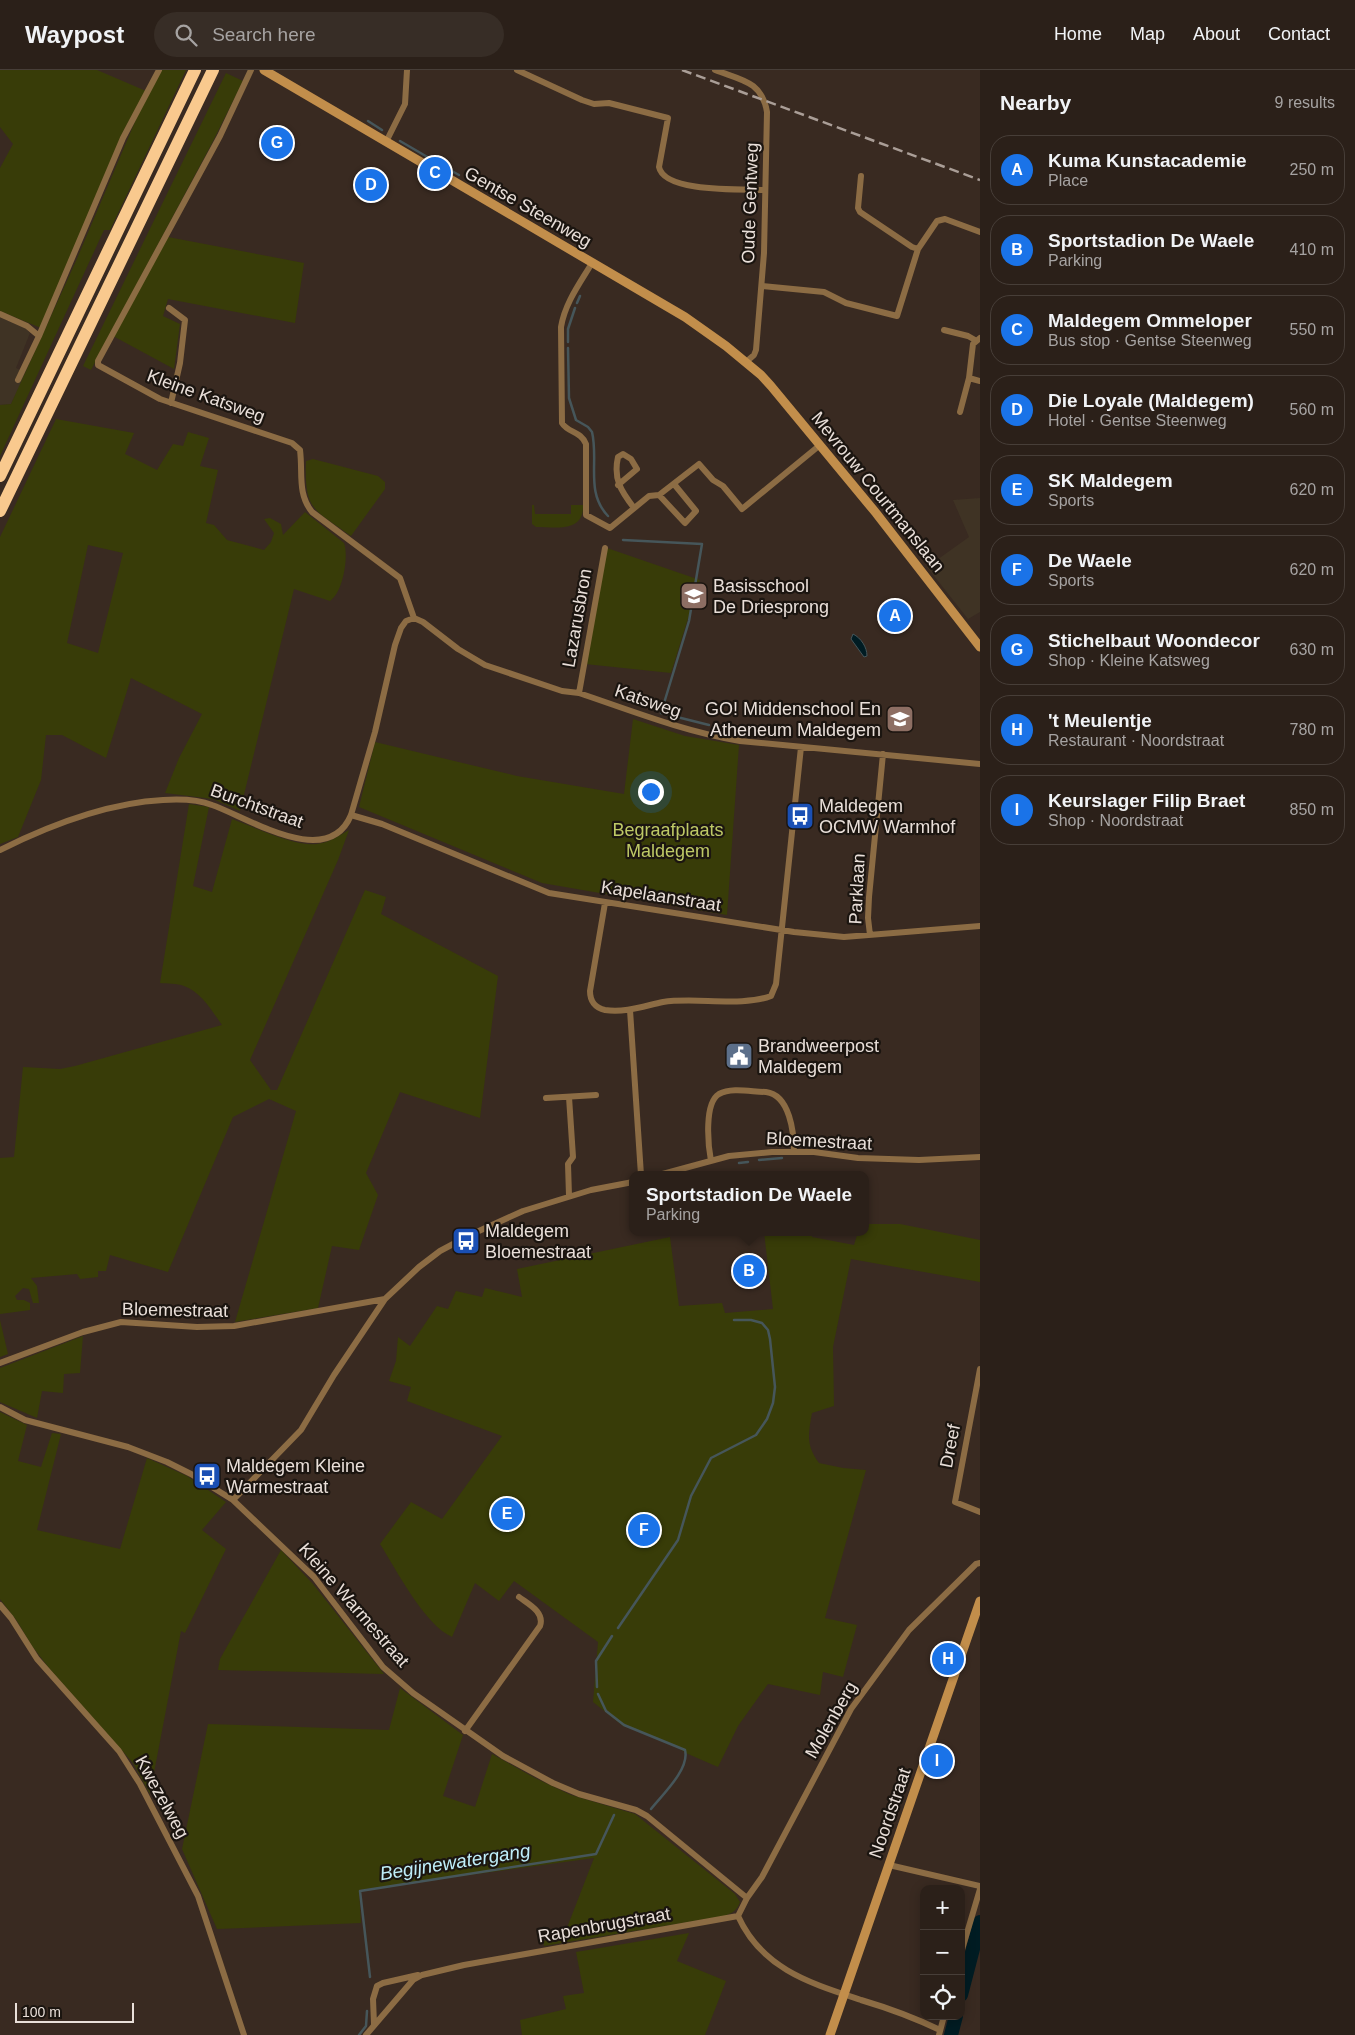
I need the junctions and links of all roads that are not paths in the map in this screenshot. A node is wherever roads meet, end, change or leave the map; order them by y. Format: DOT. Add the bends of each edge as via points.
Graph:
graph roads {
  1 [pos="159,70"];
  2 [pos="195,70"];
  3 [pos="213,70"];
  4 [pos="251,70"];
  5 [pos="264,70"];
  6 [pos="407,70"];
  7 [pos="517,70"];
  8 [pos="715,70"];
  9 [pos="386,142"];
  10 [pos="861,176"];
  11 [pos="765,190"];
  12 [pos="980,232"];
  13 [pos="918,249"];
  14 [pos="592,263"];
  15 [pos="762,286"];
  16 [pos="169,308"];
  17 [pos="0,314"];
  18 [pos="944,330"];
  19 [pos="39,336"];
  20 [pos="978,339"];
  21 [pos="746,362"];
  22 [pos="969,378"];
  23 [pos="18,380"];
  24 [pos="980,381"];
  25 [pos="172,403"];
  26 [pos="960,412"];
  27 [pos="820,445"];
  28 [pos="0,476"];
  29 [pos="674,484"];
  30 [pos="618,485"];
  31 [pos="660,495"];
  32 [pos="634,508"];
  33 [pos="0,511"];
  34 [pos="605,548"];
  35 [pos="414,618"];
  36 [pos="980,647"];
  37 [pos="579,693"];
  38 [pos="801,747"];
  39 [pos="883,754"];
  40 [pos="980,764"];
  41 [pos="351,815"];
  42 [pos="0,850"];
  43 [pos="605,903"];
  44 [pos="980,926"];
  45 [pos="782,930"];
  46 [pos="870,934"];
  47 [pos="630,1010"];
  48 [pos="596,1095"];
  49 [pos="569,1097"];
  50 [pos="546,1098"];
  51 [pos="794,1152"];
  52 [pos="980,1157"];
  53 [pos="711,1160"];
  54 [pos="641,1171"];
  55 [pos="673,1171"];
  56 [pos="629,1183"];
  57 [pos="569,1196"];
  58 [pos="385,1299"];
  59 [pos="0,1363"];
  60 [pos="980,1369"];
  61 [pos="0,1407"];
  62 [pos="233,1500"];
  63 [pos="980,1512"];
  64 [pos="980,1563"];
  65 [pos="519,1597"];
  66 [pos="980,1600"];
  67 [pos="0,1605"];
  68 [pos="465,1731"];
  69 [pos="889,1865"];
  70 [pos="980,1886"];
  71 [pos="980,1889"];
  72 [pos="747,1898"];
  73 [pos="738,1916"];
  74 [pos="965,1940"];
  75 [pos="424,1974"];
  76 [pos="844,1995"];
  77 [pos="943,2020"];
  78 [pos="374,2024"];
  79 [pos="939,2033"];
  80 [pos="244,2035"];
  81 [pos="366,2035"];
  82 [pos="830,2035"];
  1 -- 19 [label="street" via="123,138"];
  2 -- 28 [label="highway"];
  3 -- 33 [label="highway"];
  4 -- 25 [label="street, Kleine Katsweg" via="220,136 98,361 103,369"];
  5 -- 9 [label="street, Gentse Steenweg"];
  6 -- 9 [label="street" via="405,104"];
  7 -- 11 [label="street" via="594,104 609,103 668,118 659,166 667,179 698,187"];
  8 -- 11 [label="street, Oude Gentweg" via="752,84 764,97 767,116"];
  9 -- 14 [label="street, Gentse Steenweg"];
  10 -- 13 [label="street" via="860,212"];
  11 -- 15 [label="street, Oude Gentweg"];
  12 -- 13 [label="street" via="941,219"];
  13 -- 15 [label="street" via="897,316 846,303 824,292"];
  14 -- 21 [label="street, Gentse Steenweg" via="685,317"];
  14 -- 32 [label="street" via="563,313 562,423 567,429 578,432 586,444 586,515 610,528"];
  15 -- 21 [label="street, Oude Gentweg" via="756,350"];
  16 -- 25 [label="street" via="184,320"];
  17 -- 19 [label="street" via="20,322"];
  18 -- 20 [label="street"];
  19 -- 23 [label="street"];
  20 -- 22 [label="street"];
  21 -- 27 [label="street, Mevrouw Courtmanslaan" via="771,386"];
  22 -- 24 [label="street"];
  22 -- 26 [label="street"];
  25 -- 35 [label="street, Kleine Katsweg" via="292,443 300,450 301,487 307,506 400,578"];
  27 -- 29 [label="street" via="742,509 699,464"];
  27 -- 36 [label="street, Mevrouw Courtmanslaan"];
  29 -- 31 [label="street"];
  29 -- 31 [label="street" via="696,511 685,523"];
  30 -- 30 [label="street" via="617,462 623,454 637,469"];
  30 -- 32 [label="street"];
  31 -- 32 [label="street" via="649,496"];
  34 -- 37 [label="street, Lazarusbron"];
  35 -- 37 [label="street, Katsweg" via="485,665 562,691"];
  35 -- 41 [label="street, Burchtstraat" via="401,628 395,645"];
  37 -- 38 [label="street, Katsweg" via="714,737"];
  38 -- 39 [label="street, Katsweg"];
  38 -- 45 [label="street"];
  39 -- 40 [label="street, Katsweg"];
  39 -- 46 [label="street, Parklaan" via="868,897"];
  41 -- 42 [label="street, Burchtstraat" via="347,825 334,835 306,840 293,838 198,801 162,800 97,811"];
  41 -- 43 [label="street, Kapelaanstraat" via="382,824 549,893"];
  43 -- 45 [label="street, Kapelaanstraat"];
  43 -- 47 [label="street" via="590,998 605,1010"];
  44 -- 46 [label="street, Kapelaanstraat"];
  45 -- 46 [label="street, Kapelaanstraat" via="844,937"];
  45 -- 47 [label="street" via="776,984 771,996 665,1002"];
  47 -- 54 [label="street"];
  48 -- 49 [label="street"];
  49 -- 50 [label="street"];
  49 -- 57 [label="street" via="573,1157 568,1164"];
  51 -- 52 [label="street, Bloemestraat" via="866,1159"];
  51 -- 53 [label="street, Bloemestraat"];
  51 -- 53 [label="street" via="791,1117 776,1096 771,1092 725,1092 718,1095 709,1110"];
  53 -- 55 [label="street, Bloemestraat"];
  56 -- 57 [label="street"];
  57 -- 58 [label="street" via="489,1224 440,1251"];
  58 -- 59 [label="street, Bloemestraat" via="234,1326 121,1322 83,1332"];
  58 -- 62 [label="street" via="301,1430"];
  60 -- 63 [label="street, Dreef" via="955,1502"];
  61 -- 62 [label="street, Kleine Warmestraat" via="24,1420 128,1447 160,1459"];
  62 -- 68 [label="street, Kleine Warmestraat" via="314,1577 383,1667"];
  64 -- 72 [label="street, Molenberg" via="909,1630 851,1709 762,1877"];
  65 -- 68 [label="street" via="538,1612 540,1626"];
  66 -- 69 [label="street, Noordstraat"];
  67 -- 80 [label="street, Kwezelweg" via="42,1665 119,1751 140,1784 198,1896"];
  68 -- 72 [label="street, Kleine Warmestraat" via="553,1783 647,1816"];
  69 -- 70 [label="street"];
  69 -- 76 [label="street, Noordstraat"];
  71 -- 74 [label="street"];
  72 -- 73 [label="street, Molenberg"];
  73 -- 75 [label="street, Rapenbrugstraat"];
  73 -- 76 [label="street" via="757,1945 782,1968"];
  75 -- 78 [label="street, Rapenbrugstraat" via="408,1985"];
  75 -- 78 [label="street" via="377,1986 373,1999"];
  76 -- 79 [label="street" via="923,2022"];
  76 -- 82 [label="street, Noordstraat"];
  77 -- 79 [label="street"];
  78 -- 81 [label="street, Rapenbrugstraat"];
}
